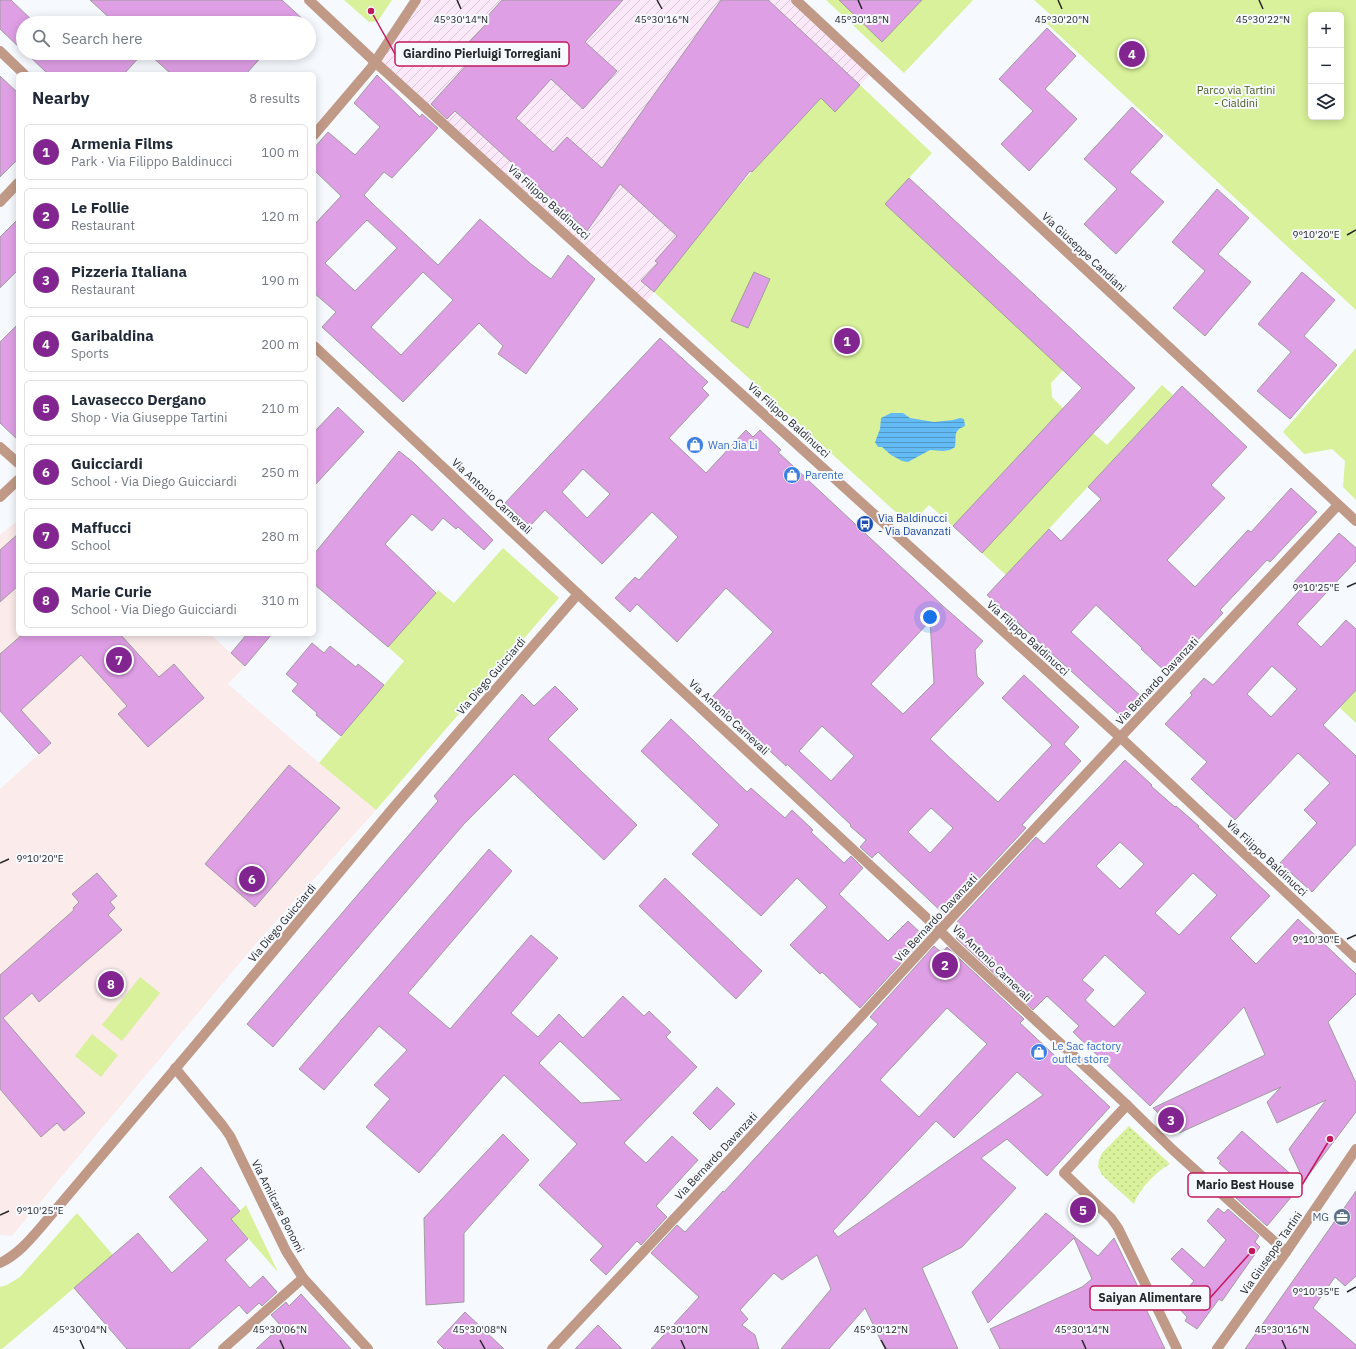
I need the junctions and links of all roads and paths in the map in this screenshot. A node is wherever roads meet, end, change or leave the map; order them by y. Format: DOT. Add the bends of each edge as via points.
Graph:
graph roads {
  1 [pos="309,0"];
  2 [pos="416,0"];
  3 [pos="796,0"];
  4 [pos="0,51"];
  5 [pos="375,62"];
  6 [pos="22,72"];
  7 [pos="316,133"];
  8 [pos="16,185"];
  9 [pos="0,202"];
  10 [pos="316,348"];
  11 [pos="0,447"];
  12 [pos="16,461"];
  13 [pos="16,482"];
  14 [pos="0,497"];
  15 [pos="1338,505"];
  16 [pos="1356,521"];
  17 [pos="578,594"];
  18 [pos="1121,738"];
  19 [pos="940,931"];
  20 [pos="1356,958"];
  21 [pos="175,1068"];
  22 [pos="1127,1105"];
  23 [pos="1356,1149"];
  24 [pos="1286,1252"];
  25 [pos="0,1263"];
  26 [pos="303,1278"];
  27 [pos="223,1349"];
  28 [pos="368,1349"];
  29 [pos="552,1349"];
  30 [pos="1177,1349"];
  31 [pos="1217,1349"];
  1 -- 5 [label="street, Via Filippo Baldinucci"];
  2 -- 5 [label="street"];
  3 -- 15 [label="street, Via Giuseppe Candiani"];
  4 -- 6 [label="street"];
  5 -- 7 [label="street"];
  5 -- 18 [label="street, Via Filippo Baldinucci"];
  8 -- 9 [label="street"];
  10 -- 17 [label="street, Via Antonio Carnevali"];
  11 -- 12 [label="street"];
  13 -- 14 [label="street"];
  15 -- 16 [label="street, Via Giuseppe Candiani"];
  15 -- 18 [label="street, Via Bernardo Davanzati"];
  17 -- 19 [label="street, Via Antonio Carnevali"];
  17 -- 21 [label="street, Via Diego Guicciardi" via="393,808"];
  18 -- 19 [label="street, Via Bernardo Davanzati"];
  18 -- 20 [label="street, Via Filippo Baldinucci"];
  19 -- 22 [label="street, Via Antonio Carnevali"];
  19 -- 29 [label="street, Via Bernardo Davanzati" via="734,1156"];
  21 -- 25 [label="street, Via Diego Guicciardi" via="24,1247"];
  21 -- 26 [label="street, Via Amilcare Bonomi" via="230,1136 286,1251"];
  22 -- 24 [label="street, Via Antonio Carnevali"];
  22 -- 30 [label="street" via="1064,1173 1111,1218 1118,1228"];
  23 -- 24 [label="street, Via Giuseppe Tartini"];
  24 -- 31 [label="street, Via Giuseppe Tartini"];
  26 -- 27 [label="street"];
  26 -- 28 [label="street, Via Amilcare Bonomi"];
}
